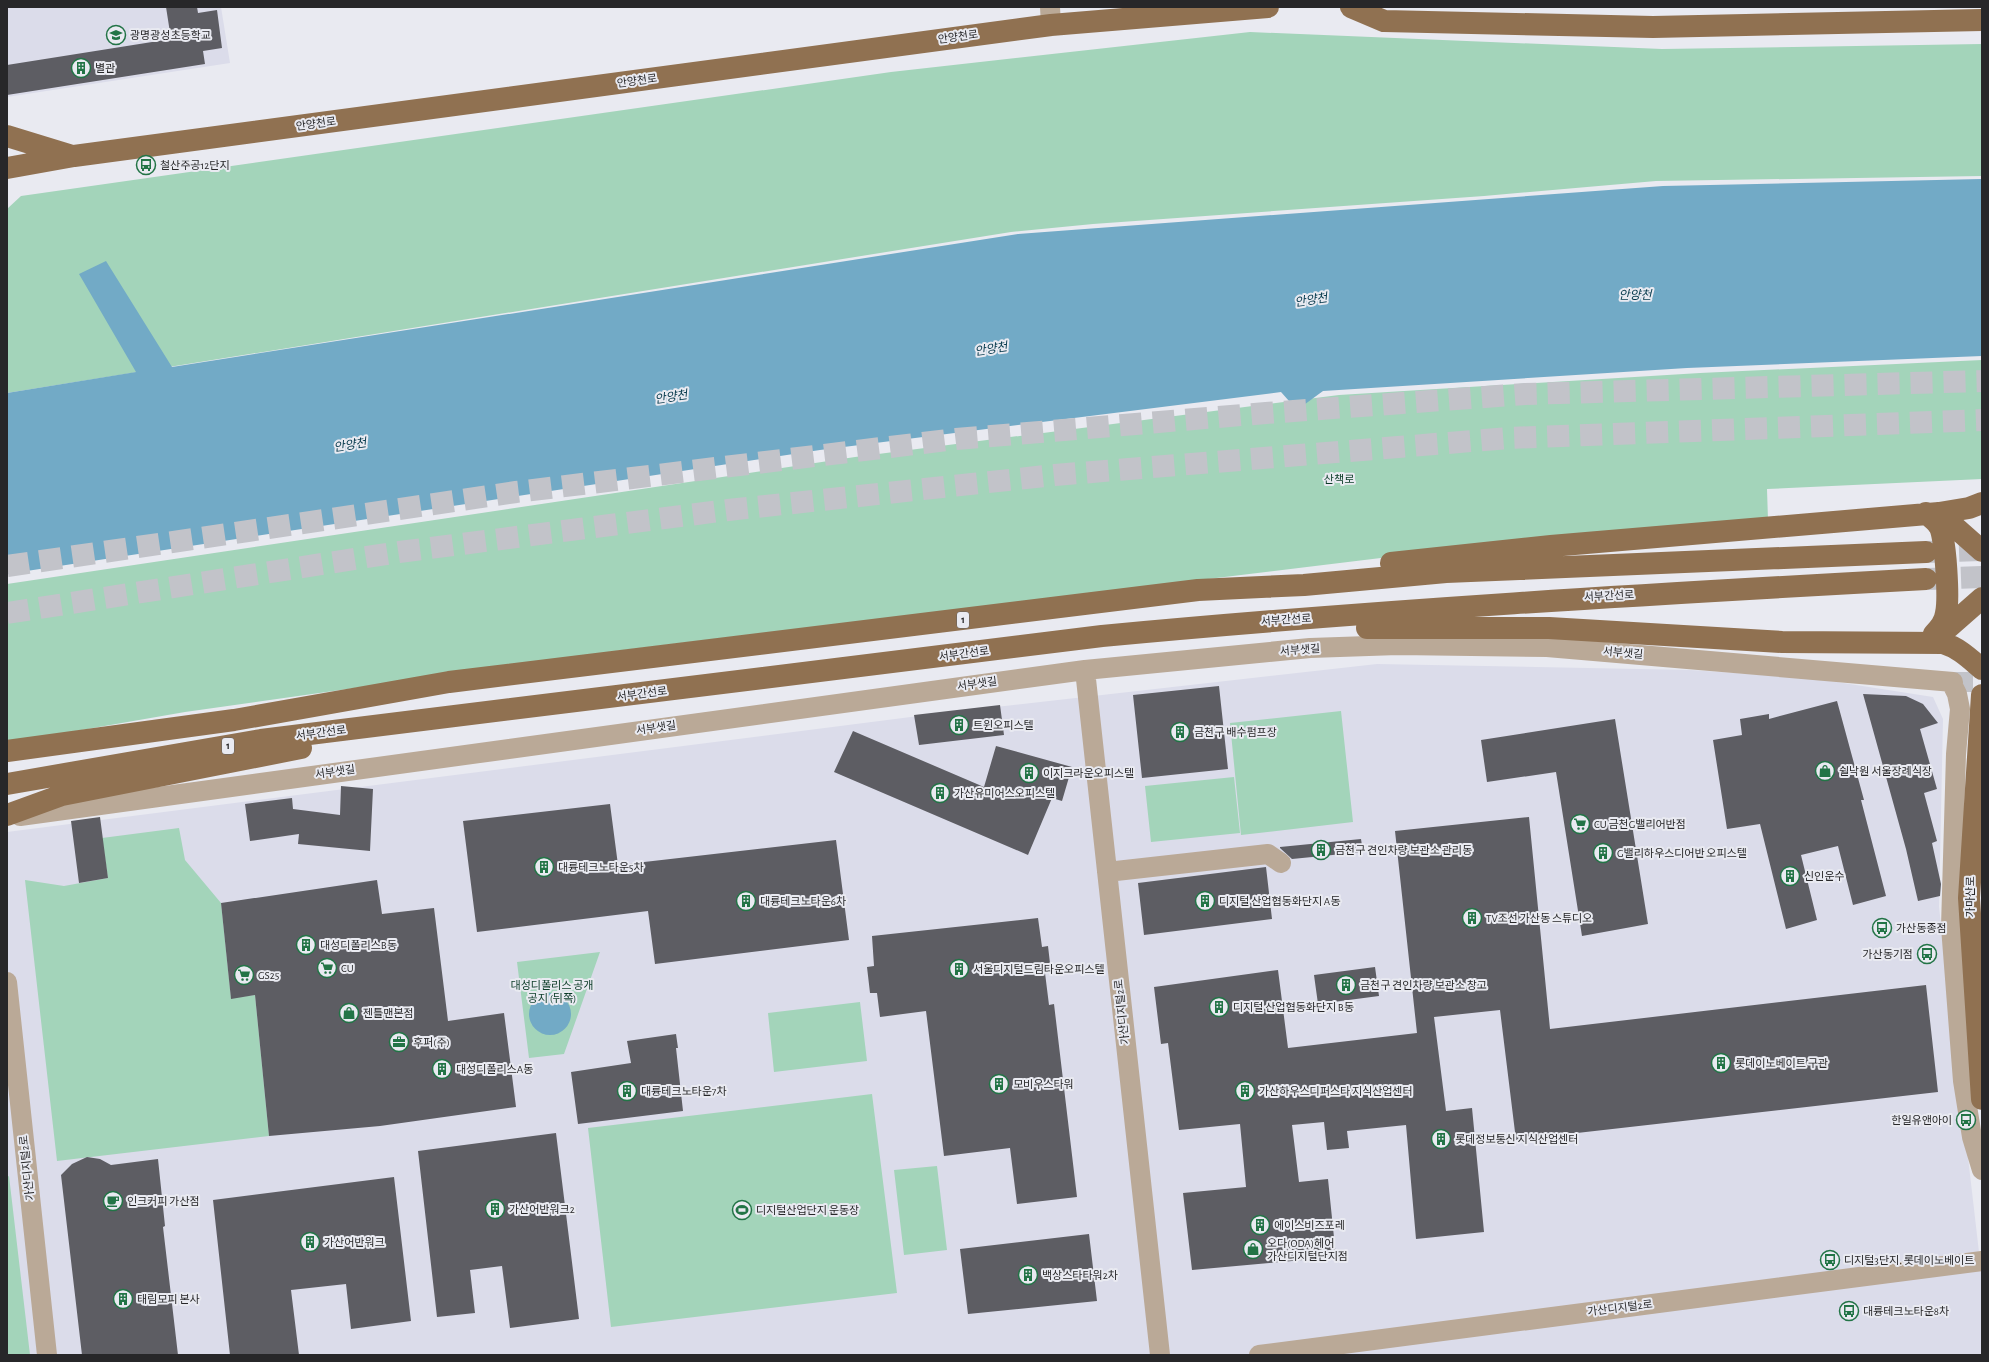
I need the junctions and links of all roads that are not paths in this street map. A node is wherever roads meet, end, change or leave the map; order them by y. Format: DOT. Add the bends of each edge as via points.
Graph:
graph roads {
  1 [pos="1268,7"];
  2 [pos="1351,7"];
  3 [pos="1050,16"];
  4 [pos="1978,18"];
  5 [pos="7,136"];
  6 [pos="74,156"];
  7 [pos="7,168"];
  8 [pos="1982,503"];
  9 [pos="1932,513"];
  10 [pos="1982,551"];
  11 [pos="1926,552"];
  12 [pos="1926,579"];
  13 [pos="1198,590"];
  14 [pos="1982,598"];
  15 [pos="1198,627"];
  16 [pos="1934,634"];
  17 [pos="1902,642"];
  18 [pos="1982,669"];
  19 [pos="1084,670"];
  20 [pos="1982,695"];
  21 [pos="451,718"];
  22 [pos="7,751"];
  23 [pos="7,784"];
  24 [pos="7,815"];
  25 [pos="7,818"];
  26 [pos="1281,863"];
  27 [pos="1107,872"];
  28 [pos="7,982"];
  29 [pos="1982,1099"];
  30 [pos="1982,1170"];
  31 [pos="1982,1261"];
  32 [pos="46,1355"];
  33 [pos="1160,1355"];
  34 [pos="1259,1355"];
  1 -- 3 [label="main road, 안양천로"];
  2 -- 4 [label="main road" via="1384,20 1661,27"];
  3 -- 6 [label="main road, 안양천로"];
  5 -- 6 [label="main road"];
  6 -- 7 [label="main road, 안양천로"];
  8 -- 9 [label="main road" via="1969,508"];
  9 -- 10 [label="main road"];
  9 -- 13 [label="main road" via="1432,558"];
  9 -- 16 [label="main road" via="1943,535 1947,584 1946,613 1943,624"];
  11 -- 13 [label="main road, 1" via="1446,572 1304,585"];
  12 -- 15 [label="main road, 서부간선로 / 1" via="1594,597"];
  13 -- 22 [label="main road, 1" via="449,682 234,720"];
  14 -- 16 [label="main road" via="1949,627"];
  15 -- 17 [label="main road" via="1549,628 1782,642"];
  15 -- 21 [label="main road, 서부간선로 / 1" via="1095,637"];
  16 -- 17 [label="main road"];
  17 -- 18 [label="main road" via="1943,643 1954,646"];
  19 -- 25 [label="street, 서부샛길"];
  19 -- 27 [label="street, 가산디지털2로"];
  19 -- 30 [label="street, 서부샛길" via="1310,648 1482,645 1590,650 1952,682 1960,709 1956,754 1951,927 1963,1081 1972,1137"];
  20 -- 29 [label="main road, 가마산로" via="1969,898"];
  21 -- 23 [label="main road, 서부간선로 / 1" via="261,740"];
  21 -- 24 [label="main road" via="62,795"];
  26 -- 27 [label="street" via="1268,854"];
  27 -- 33 [label="street, 가산디지털2로"];
  28 -- 32 [label="street, 가산디지털2로"];
  31 -- 34 [label="street, 가산디지털2로"];
}
